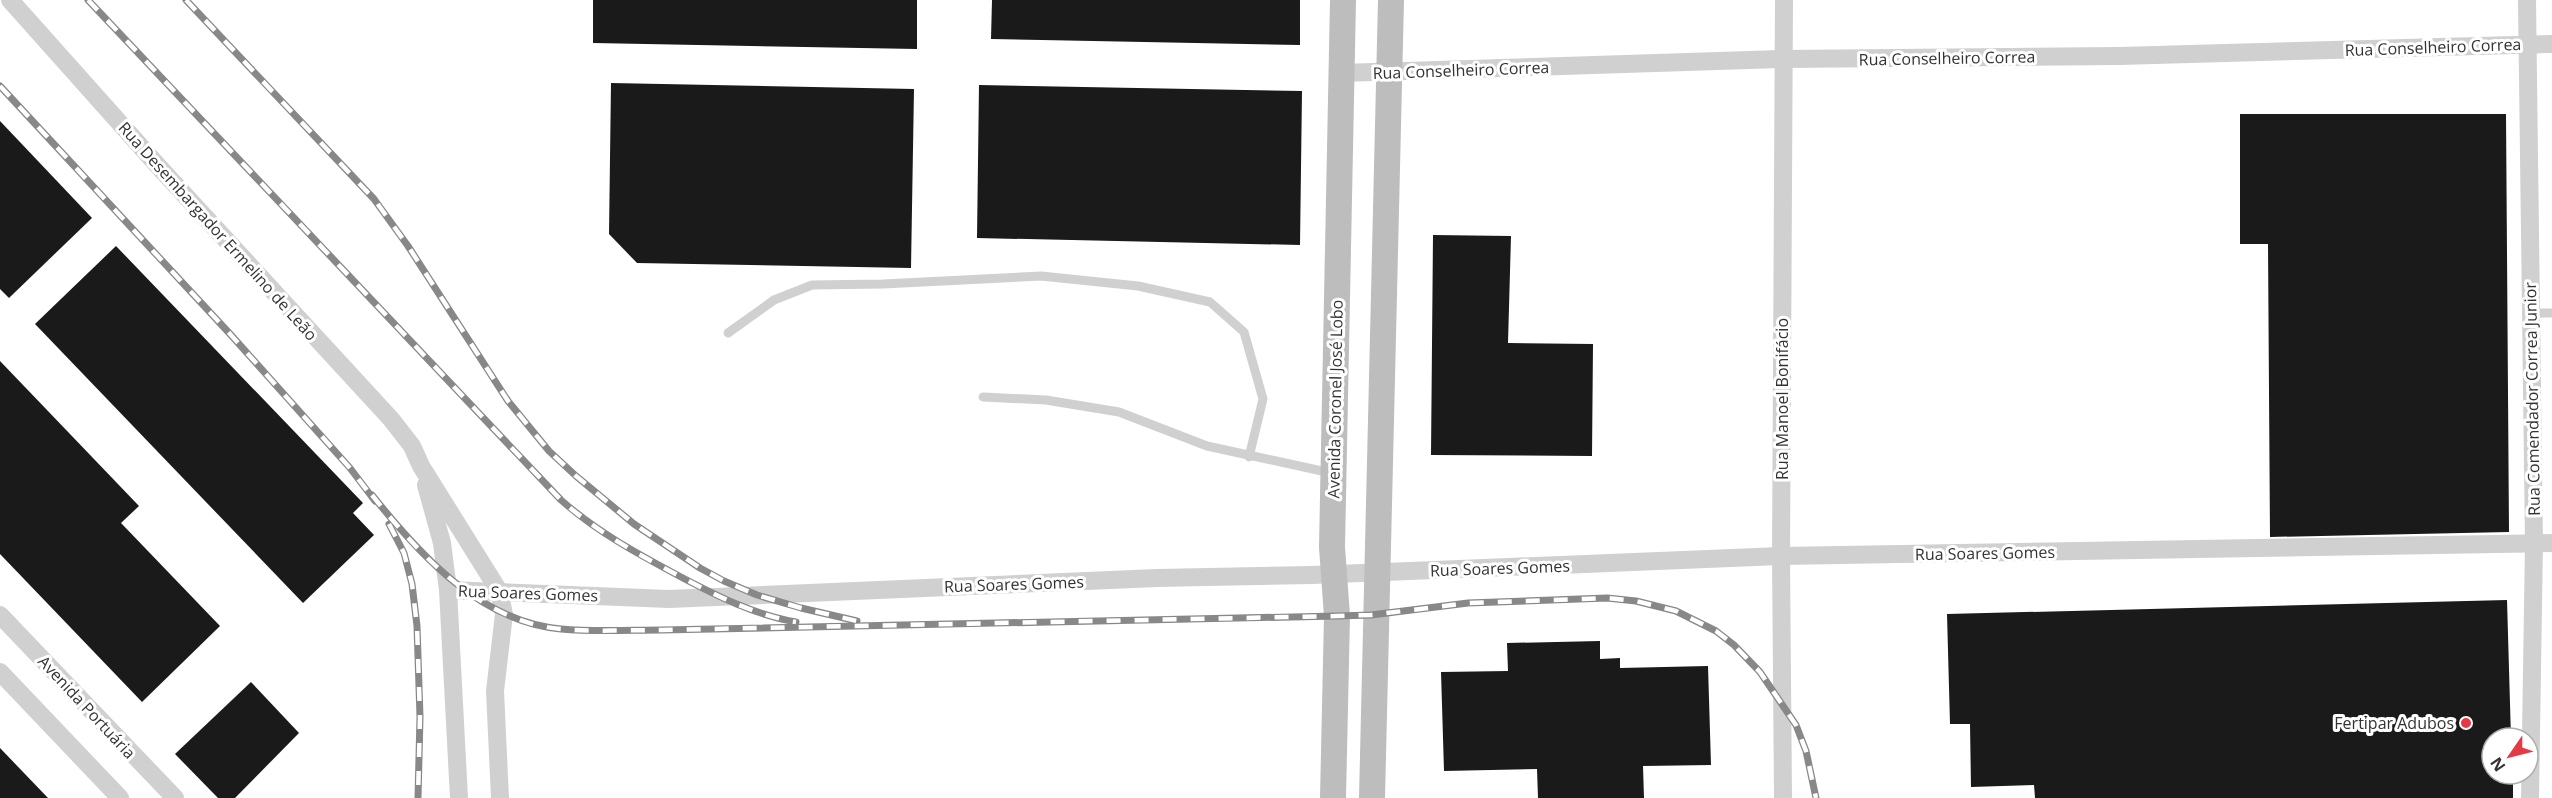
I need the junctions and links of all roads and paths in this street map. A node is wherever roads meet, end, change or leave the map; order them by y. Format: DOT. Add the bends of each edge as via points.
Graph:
graph roads {
  1 [pos="10,0"];
  2 [pos="1343,0"];
  3 [pos="1391,0"];
  4 [pos="1784,0"];
  5 [pos="2527,0"];
  6 [pos="2528,44"];
  7 [pos="2552,44"];
  8 [pos="1783,59"];
  9 [pos="1341,73"];
  10 [pos="1390,73"];
  11 [pos="2531,313"];
  12 [pos="2552,313"];
  13 [pos="728,333"];
  14 [pos="983,397"];
  15 [pos="1249,457"];
  16 [pos="421,466"];
  17 [pos="1334,474"];
  18 [pos="2543,543"];
  19 [pos="1781,556"];
  20 [pos="1378,573"];
  21 [pos="1334,574"];
  22 [pos="448,590"];
  23 [pos="499,591"];
  24 [pos="0,615"];
  25 [pos="0,672"];
  26 [pos="120,798"];
  27 [pos="175,798"];
  28 [pos="459,798"];
  29 [pos="500,798"];
  30 [pos="1333,798"];
  31 [pos="1372,798"];
  32 [pos="1783,798"];
  33 [pos="2530,798"];
  1 -- 16 [label="street, Rua Desembargador Ermelino de Leão" via="391,419 412,446"];
  2 -- 9 [label="street, Avenida Coronel José Lobo"];
  3 -- 10 [label="street"];
  4 -- 8 [label="street, Rua Manoel Bonifácio"];
  5 -- 6 [label="street, Rua Comendador Correa Junior"];
  6 -- 7 [label="street, Rua Conselheiro Correa"];
  6 -- 8 [label="street, Rua Conselheiro Correa" via="2107,56"];
  6 -- 11 [label="street, Rua Comendador Correa Junior"];
  8 -- 10 [label="street, Rua Conselheiro Correa"];
  8 -- 19 [label="street, Rua Manoel Bonifácio"];
  9 -- 10 [label="street, Rua Conselheiro Correa"];
  9 -- 17 [label="street, Avenida Coronel José Lobo"];
  10 -- 20 [label="street"];
  11 -- 12 [label="lane"];
  11 -- 18 [label="street, Rua Comendador Correa Junior"];
  13 -- 15 [label="lane" via="774,300 812,285 1041,276 1138,286 1210,302 1244,332 1263,399"];
  14 -- 15 [label="lane" via="1046,400 1119,412 1207,446"];
  15 -- 17 [label="lane"];
  16 -- 22 [label="street, Rua Desembargador Ermelino de Leão" via="442,543"];
  16 -- 23 [label="street, Rua Desembargador Ermelino de Leão"];
  17 -- 21 [label="street, Avenida Coronel José Lobo"];
  18 -- 19 [label="street, Rua Soares Gomes"];
  18 -- 33 [label="street, Rua Comendador Correa Junior"];
  19 -- 20 [label="street, Rua Soares Gomes"];
  19 -- 32 [label="street, Rua Manoel Bonifácio"];
  20 -- 21 [label="street, Rua Soares Gomes"];
  20 -- 31 [label="street"];
  21 -- 23 [label="street, Rua Soares Gomes" via="669,599"];
  21 -- 30 [label="street, Avenida Coronel José Lobo" via="1337,616"];
  22 -- 23 [label="street, Rua Soares Gomes"];
  22 -- 28 [label="street, Rua Desembargador Ermelino de Leão"];
  23 -- 29 [label="street, Rua Desembargador Ermelino de Leão" via="504,614 495,691"];
  24 -- 27 [label="street, Avenida Portuária"];
  25 -- 26 [label="street"];
}
